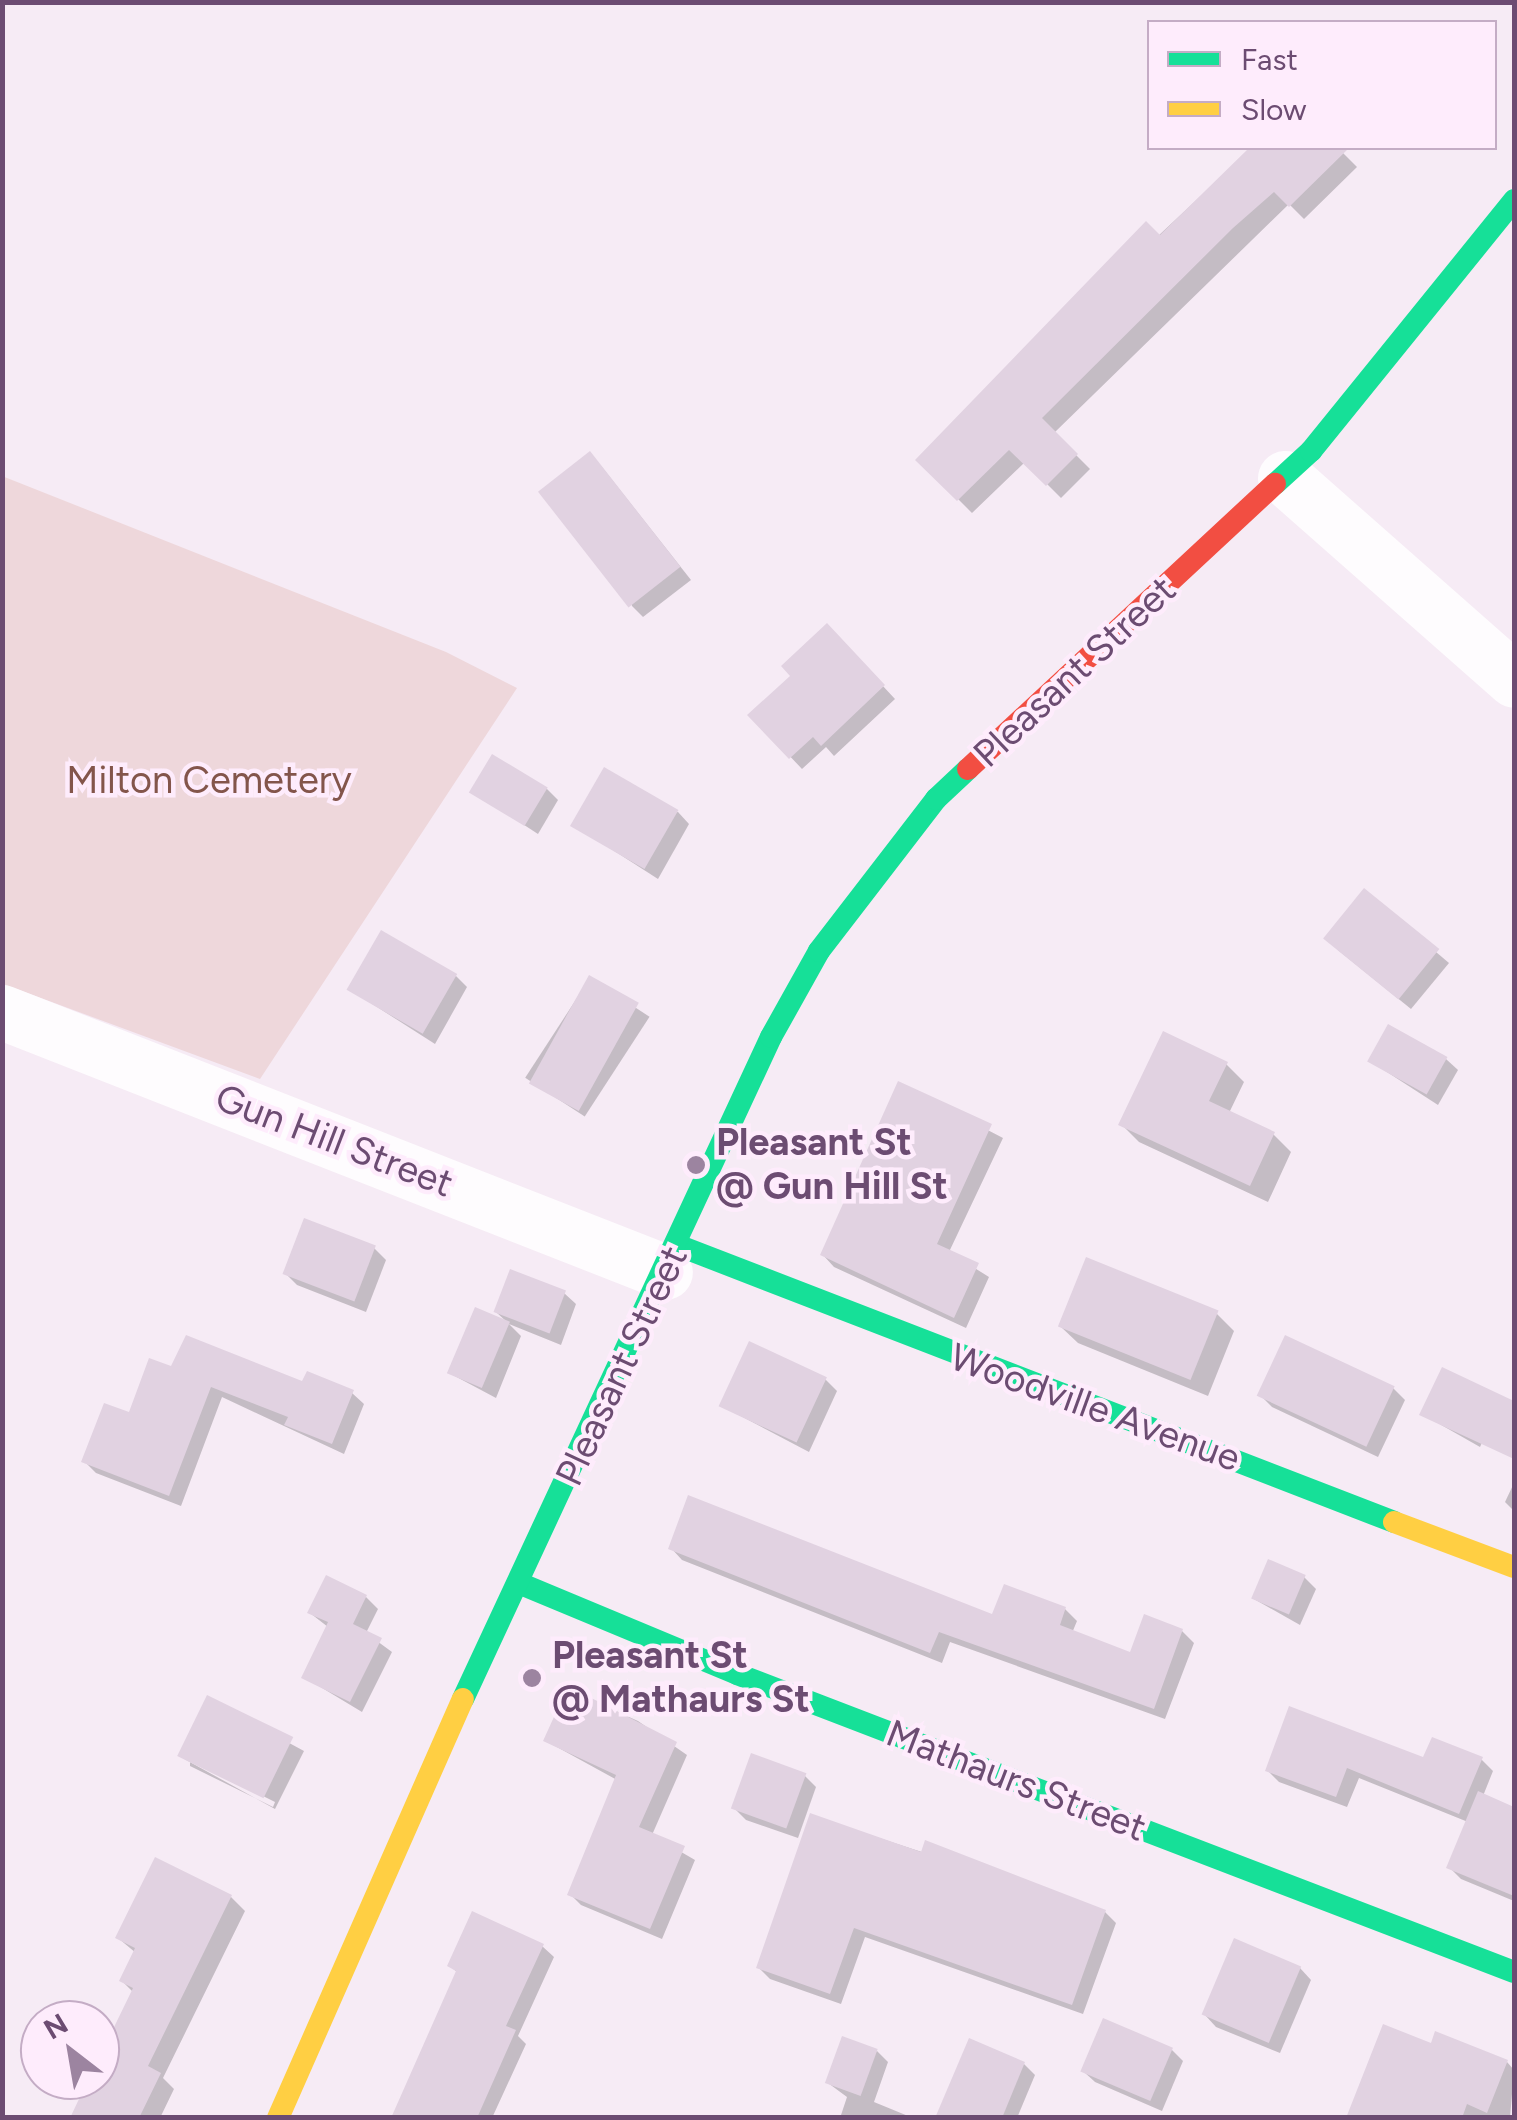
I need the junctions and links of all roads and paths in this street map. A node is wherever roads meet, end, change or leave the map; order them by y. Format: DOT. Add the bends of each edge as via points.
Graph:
graph roads {
  1 [pos="1514,200"];
  2 [pos="1285,478"];
  3 [pos="1514,680"];
  4 [pos="2,1012"];
  5 [pos="671,1259"];
  6 [pos="1514,1567"];
  7 [pos="521,1584"];
  8 [pos="1514,1972"];
  9 [pos="278,2118"];
  1 -- 2 [label="street, Pleasant Street" via="1386,366"];
  2 -- 3 [label="street"];
  2 -- 5 [label="street, Pleasant Street" via="936,799 871,876 771,1037"];
  4 -- 5 [label="street, Gun Hill Street"];
  5 -- 6 [label="street, Woodville Avenue"];
  5 -- 7 [label="street, Pleasant Street"];
  7 -- 8 [label="street, Mathaurs Street" via="737,1674"];
  7 -- 9 [label="street, Pleasant Street"];
}
